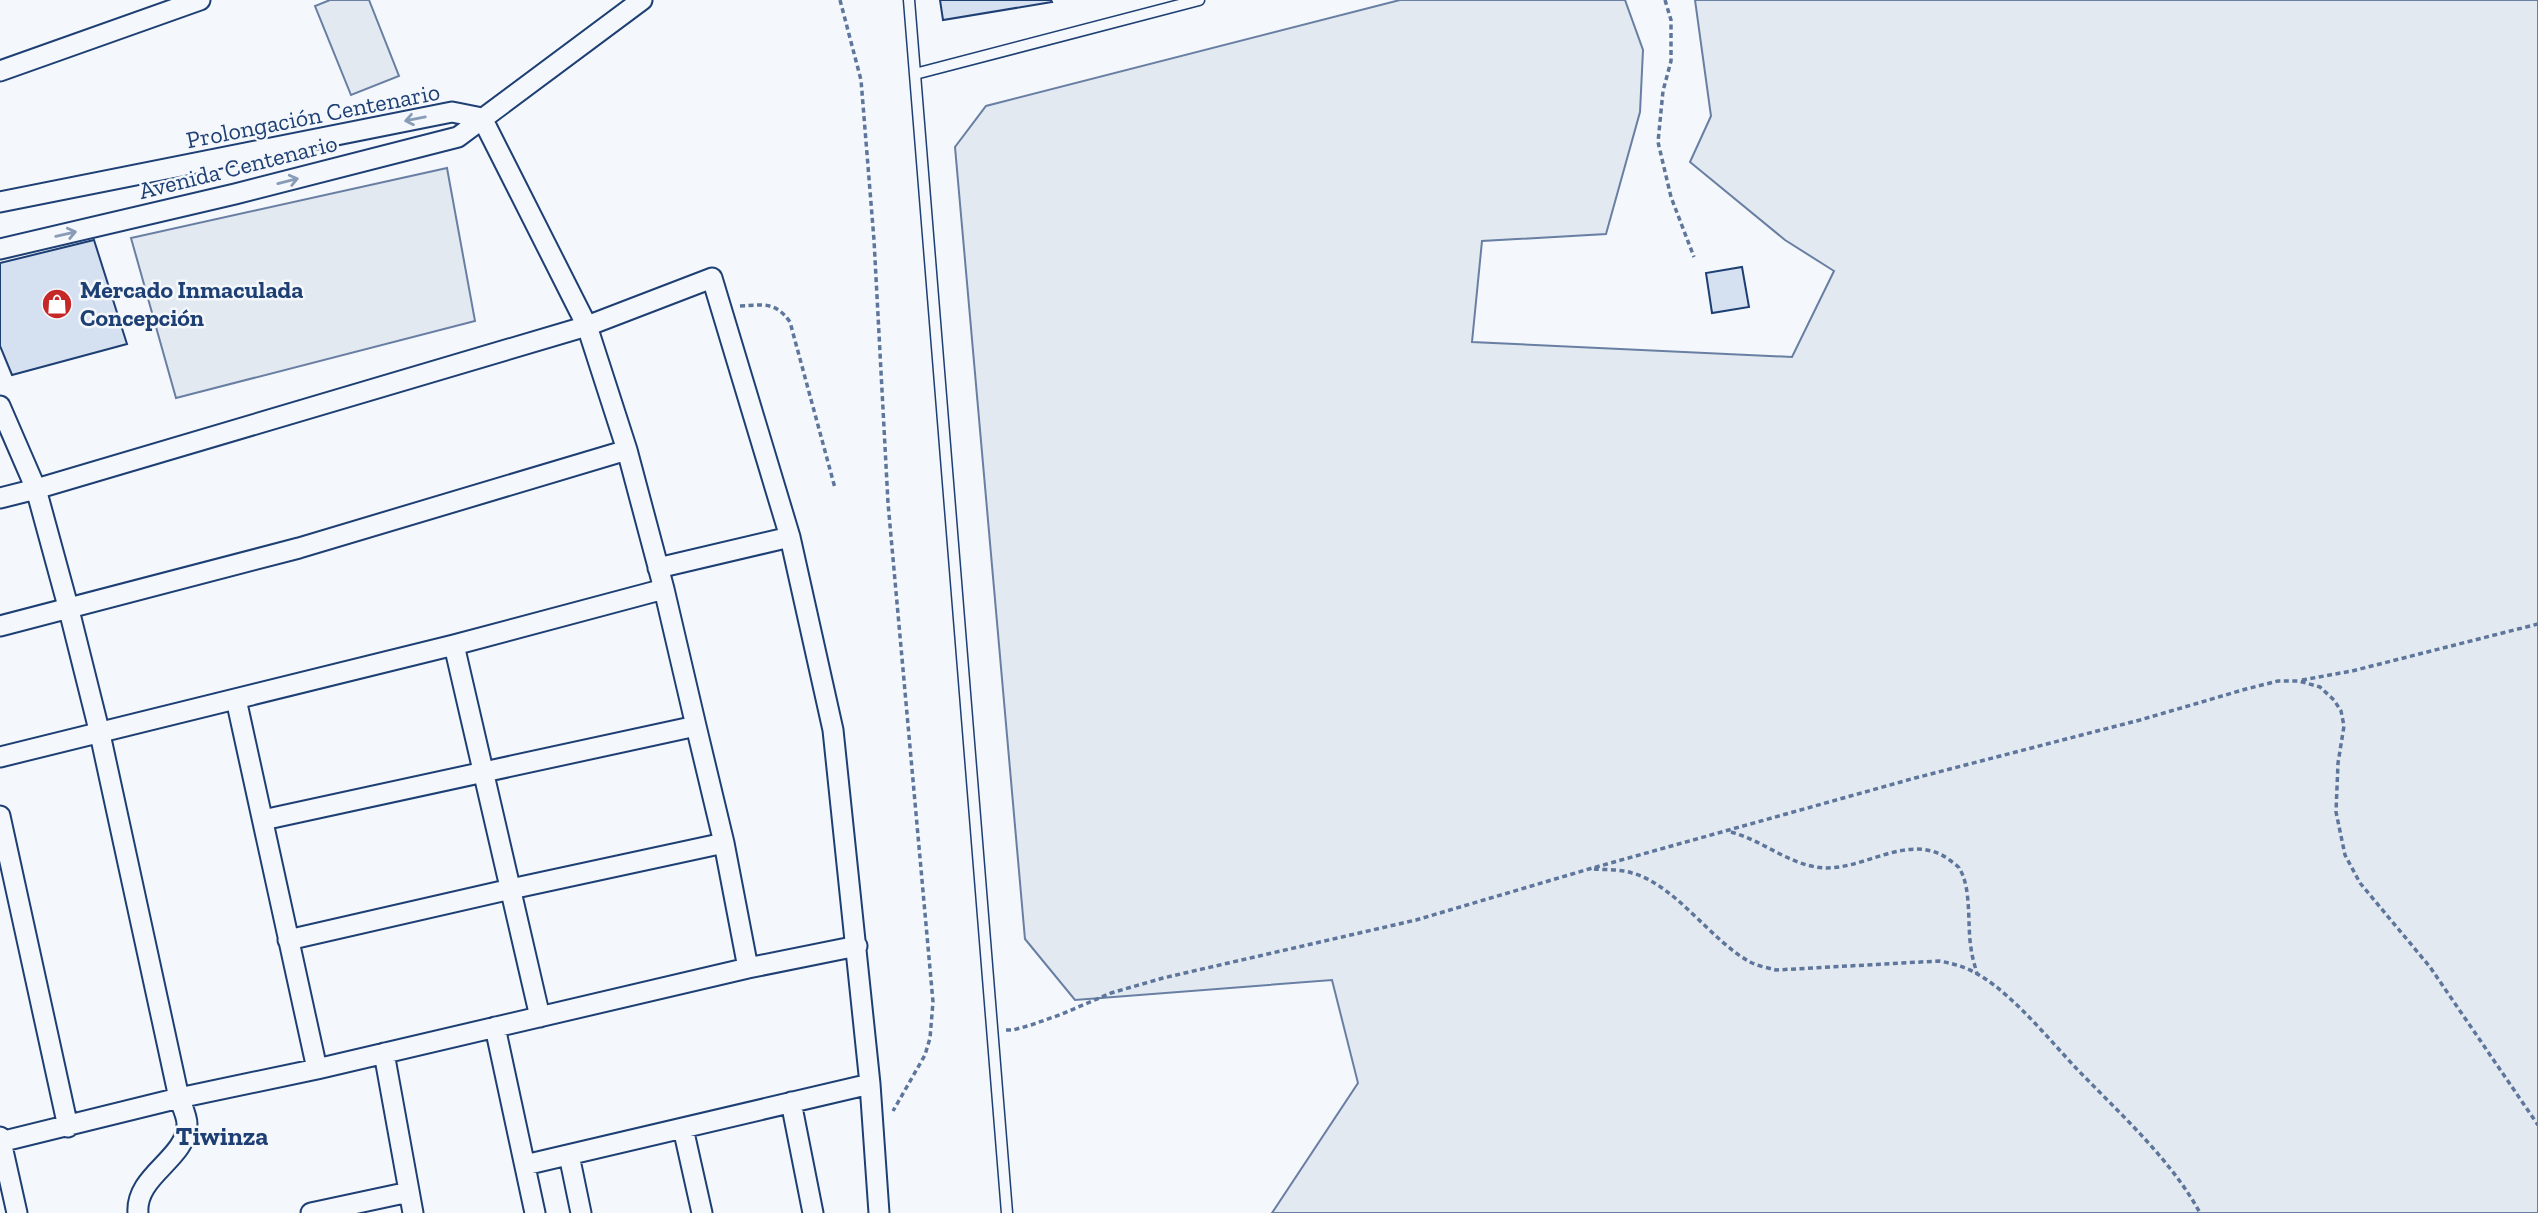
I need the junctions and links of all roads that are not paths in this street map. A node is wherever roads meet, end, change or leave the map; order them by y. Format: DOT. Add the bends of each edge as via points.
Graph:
graph roads {
  1 [pos="200,0"];
  2 [pos="642,0"];
  3 [pos="909,0"];
  4 [pos="1199,0"];
  5 [pos="0,71"];
  6 [pos="915,74"];
  7 [pos="482,118"];
  8 [pos="0,202"];
  9 [pos="0,249"];
  10 [pos="587,326"];
  11 [pos="0,406"];
  12 [pos="626,450"];
  13 [pos="36,489"];
  14 [pos="0,498"];
  15 [pos="790,537"];
  16 [pos="658,568"];
  17 [pos="664,589"];
  18 [pos="69,610"];
  19 [pos="0,626"];
  20 [pos="454,645"];
  21 [pos="236,699"];
  22 [pos="696,726"];
  23 [pos="100,734"];
  24 [pos="0,757"];
  25 [pos="484,770"];
  26 [pos="0,816"];
  27 [pos="263,820"];
  28 [pos="724,843"];
  29 [pos="511,889"];
  30 [pos="288,940"];
  31 [pos="857,946"];
  32 [pos="748,968"];
  33 [pos="540,1017"];
  34 [pos="495,1027"];
  35 [pos="384,1054"];
  36 [pos="317,1069"];
  37 [pos="870,1084"];
  38 [pos="179,1098"];
  39 [pos="791,1102"];
  40 [pos="68,1127"];
  41 [pos="683,1128"];
  42 [pos="0,1140"];
  43 [pos="569,1155"];
  44 [pos="525,1166"];
  45 [pos="409,1192"];
  46 [pos="17,1213"];
  47 [pos="138,1213"];
  48 [pos="311,1213"];
  49 [pos="413,1213"];
  50 [pos="535,1213"];
  51 [pos="581,1213"];
  52 [pos="702,1213"];
  53 [pos="814,1213"];
  54 [pos="879,1213"];
  55 [pos="1007,1213"];
  1 -- 5 [label="street"];
  2 -- 7 [label="street"];
  3 -- 6 [label="lane"];
  4 -- 6 [label="lane"];
  6 -- 55 [label="lane"];
  7 -- 8 [label="street, Prolongación Centenario, one-way" via="452,112"];
  9 -- 7 [label="street, Avenida Centenario, one-way" via="458,137"];
  7 -- 10 [label="street"];
  10 -- 12 [label="street"];
  10 -- 13 [label="street"];
  10 -- 15 [label="street" via="712,278"];
  11 -- 13 [label="street"];
  12 -- 16 [label="street"];
  12 -- 18 [label="street" via="299,548"];
  13 -- 14 [label="street"];
  13 -- 18 [label="street"];
  15 -- 16 [label="street"];
  15 -- 31 [label="street" via="833,730"];
  16 -- 17 [label="street"];
  17 -- 20 [label="street"];
  17 -- 22 [label="street"];
  18 -- 19 [label="street"];
  18 -- 23 [label="street"];
  20 -- 21 [label="street"];
  20 -- 25 [label="street"];
  21 -- 23 [label="street"];
  21 -- 27 [label="street"];
  22 -- 25 [label="street"];
  22 -- 28 [label="street"];
  23 -- 24 [label="street"];
  23 -- 38 [label="street"];
  25 -- 27 [label="street"];
  25 -- 29 [label="street"];
  26 -- 40 [label="street"];
  27 -- 30 [label="street"];
  28 -- 29 [label="street"];
  28 -- 32 [label="street"];
  29 -- 30 [label="street"];
  29 -- 33 [label="street"];
  30 -- 36 [label="street"];
  31 -- 32 [label="street"];
  31 -- 37 [label="street"];
  32 -- 33 [label="street"];
  33 -- 34 [label="street"];
  34 -- 35 [label="street"];
  34 -- 44 [label="street"];
  35 -- 36 [label="street"];
  35 -- 45 [label="street"];
  36 -- 38 [label="street"];
  37 -- 39 [label="street"];
  37 -- 54 [label="street"];
  38 -- 40 [label="street"];
  38 -- 47 [label="street" via="187,1125 180,1145 145,1186"];
  39 -- 41 [label="street"];
  39 -- 53 [label="street"];
  40 -- 42 [label="street"];
  41 -- 43 [label="street"];
  41 -- 52 [label="street"];
  42 -- 46 [label="street"];
  43 -- 44 [label="street"];
  43 -- 51 [label="street"];
  44 -- 50 [label="street"];
  45 -- 48 [label="street"];
  45 -- 49 [label="street"];
}
